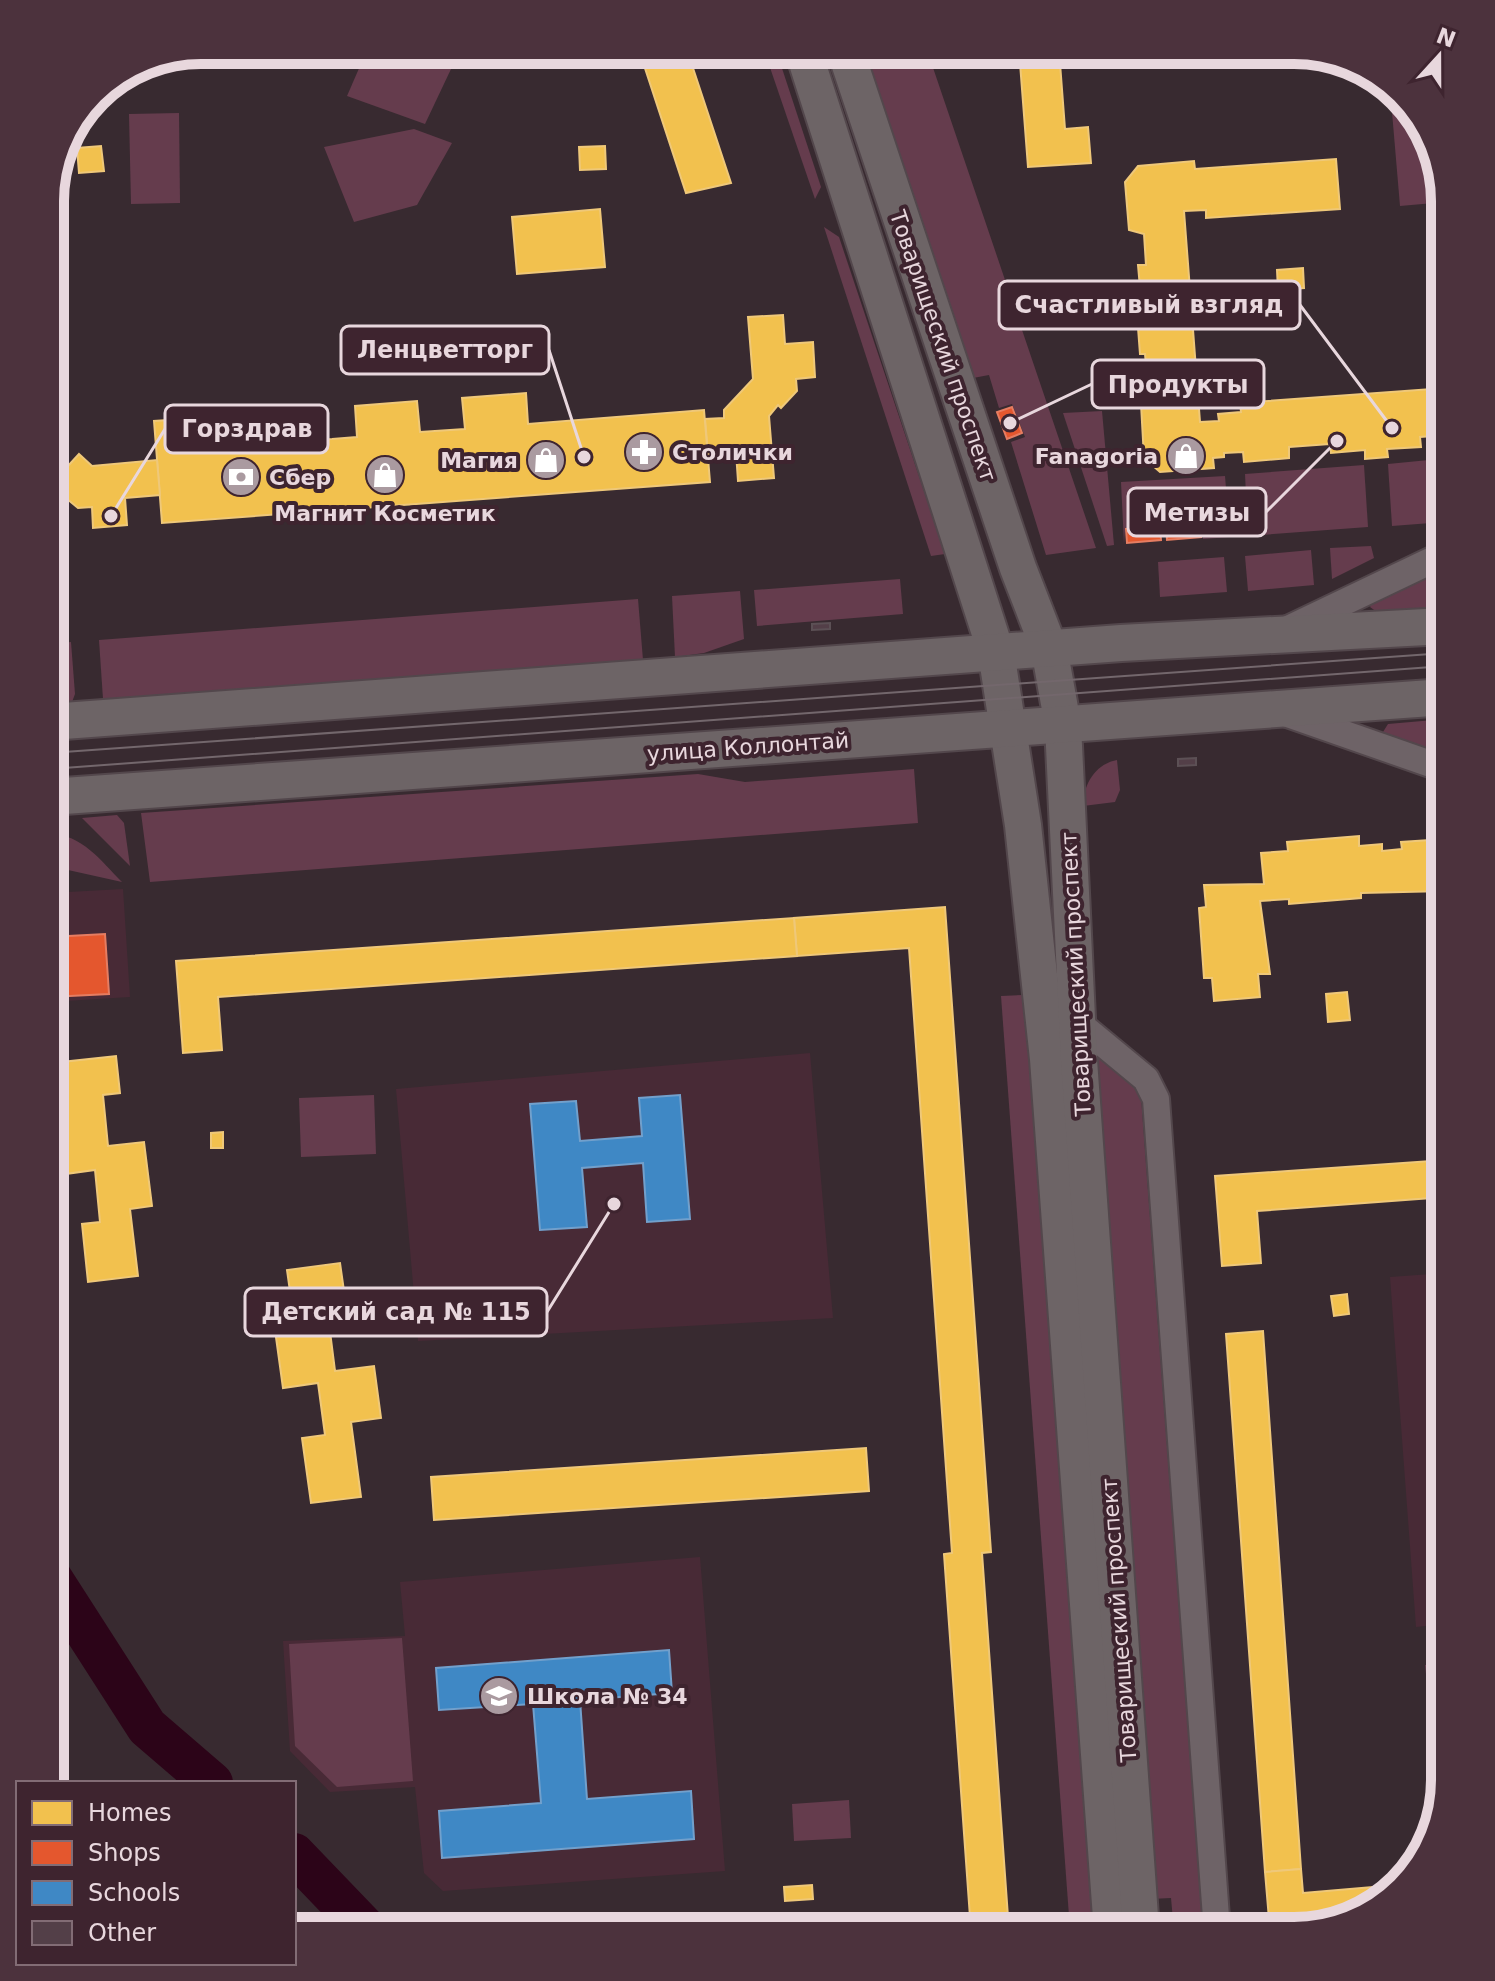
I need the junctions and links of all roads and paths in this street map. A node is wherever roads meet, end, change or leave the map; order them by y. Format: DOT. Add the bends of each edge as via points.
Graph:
graph roads {
  1 [pos="807,64"];
  2 [pos="850,64"];
  3 [pos="1431,561"];
  4 [pos="1431,627"];
  5 [pos="1279,633"];
  6 [pos="1049,648"];
  7 [pos="996,652"];
  8 [pos="1431,698"];
  9 [pos="1274,710"];
  10 [pos="64,721"];
  11 [pos="1063,725"];
  12 [pos="1008,729"];
  13 [pos="1431,764"];
  14 [pos="64,796"];
  15 [pos="1077,1022"];
  16 [pos="1111,1917"];
  17 [pos="1140,1917"];
  18 [pos="1216,1917"];
  1 -- 7 [label="street, Товарищеский проспект"];
  2 -- 6 [label="street, Товарищеский проспект"];
  3 -- 5 [label="street"];
  4 -- 5 [label="street"];
  5 -- 6 [label="street"];
  6 -- 7 [label="street"];
  6 -- 11 [label="street, Товарищеский проспект"];
  7 -- 10 [label="street"];
  7 -- 12 [label="street, Товарищеский проспект"];
  8 -- 9 [label="street, улица Коллонтай"];
  9 -- 11 [label="street, улица Коллонтай"];
  9 -- 13 [label="street"];
  11 -- 12 [label="street, улица Коллонтай"];
  11 -- 15 [label="street, Товарищеский проспект"];
  12 -- 14 [label="street, улица Коллонтай"];
  12 -- 16 [label="street, Товарищеский проспект" via="1048,1059"];
  15 -- 17 [label="street, Товарищеский проспект"];
  15 -- 18 [label="street" via="1146,1079 1156,1099"];
}
